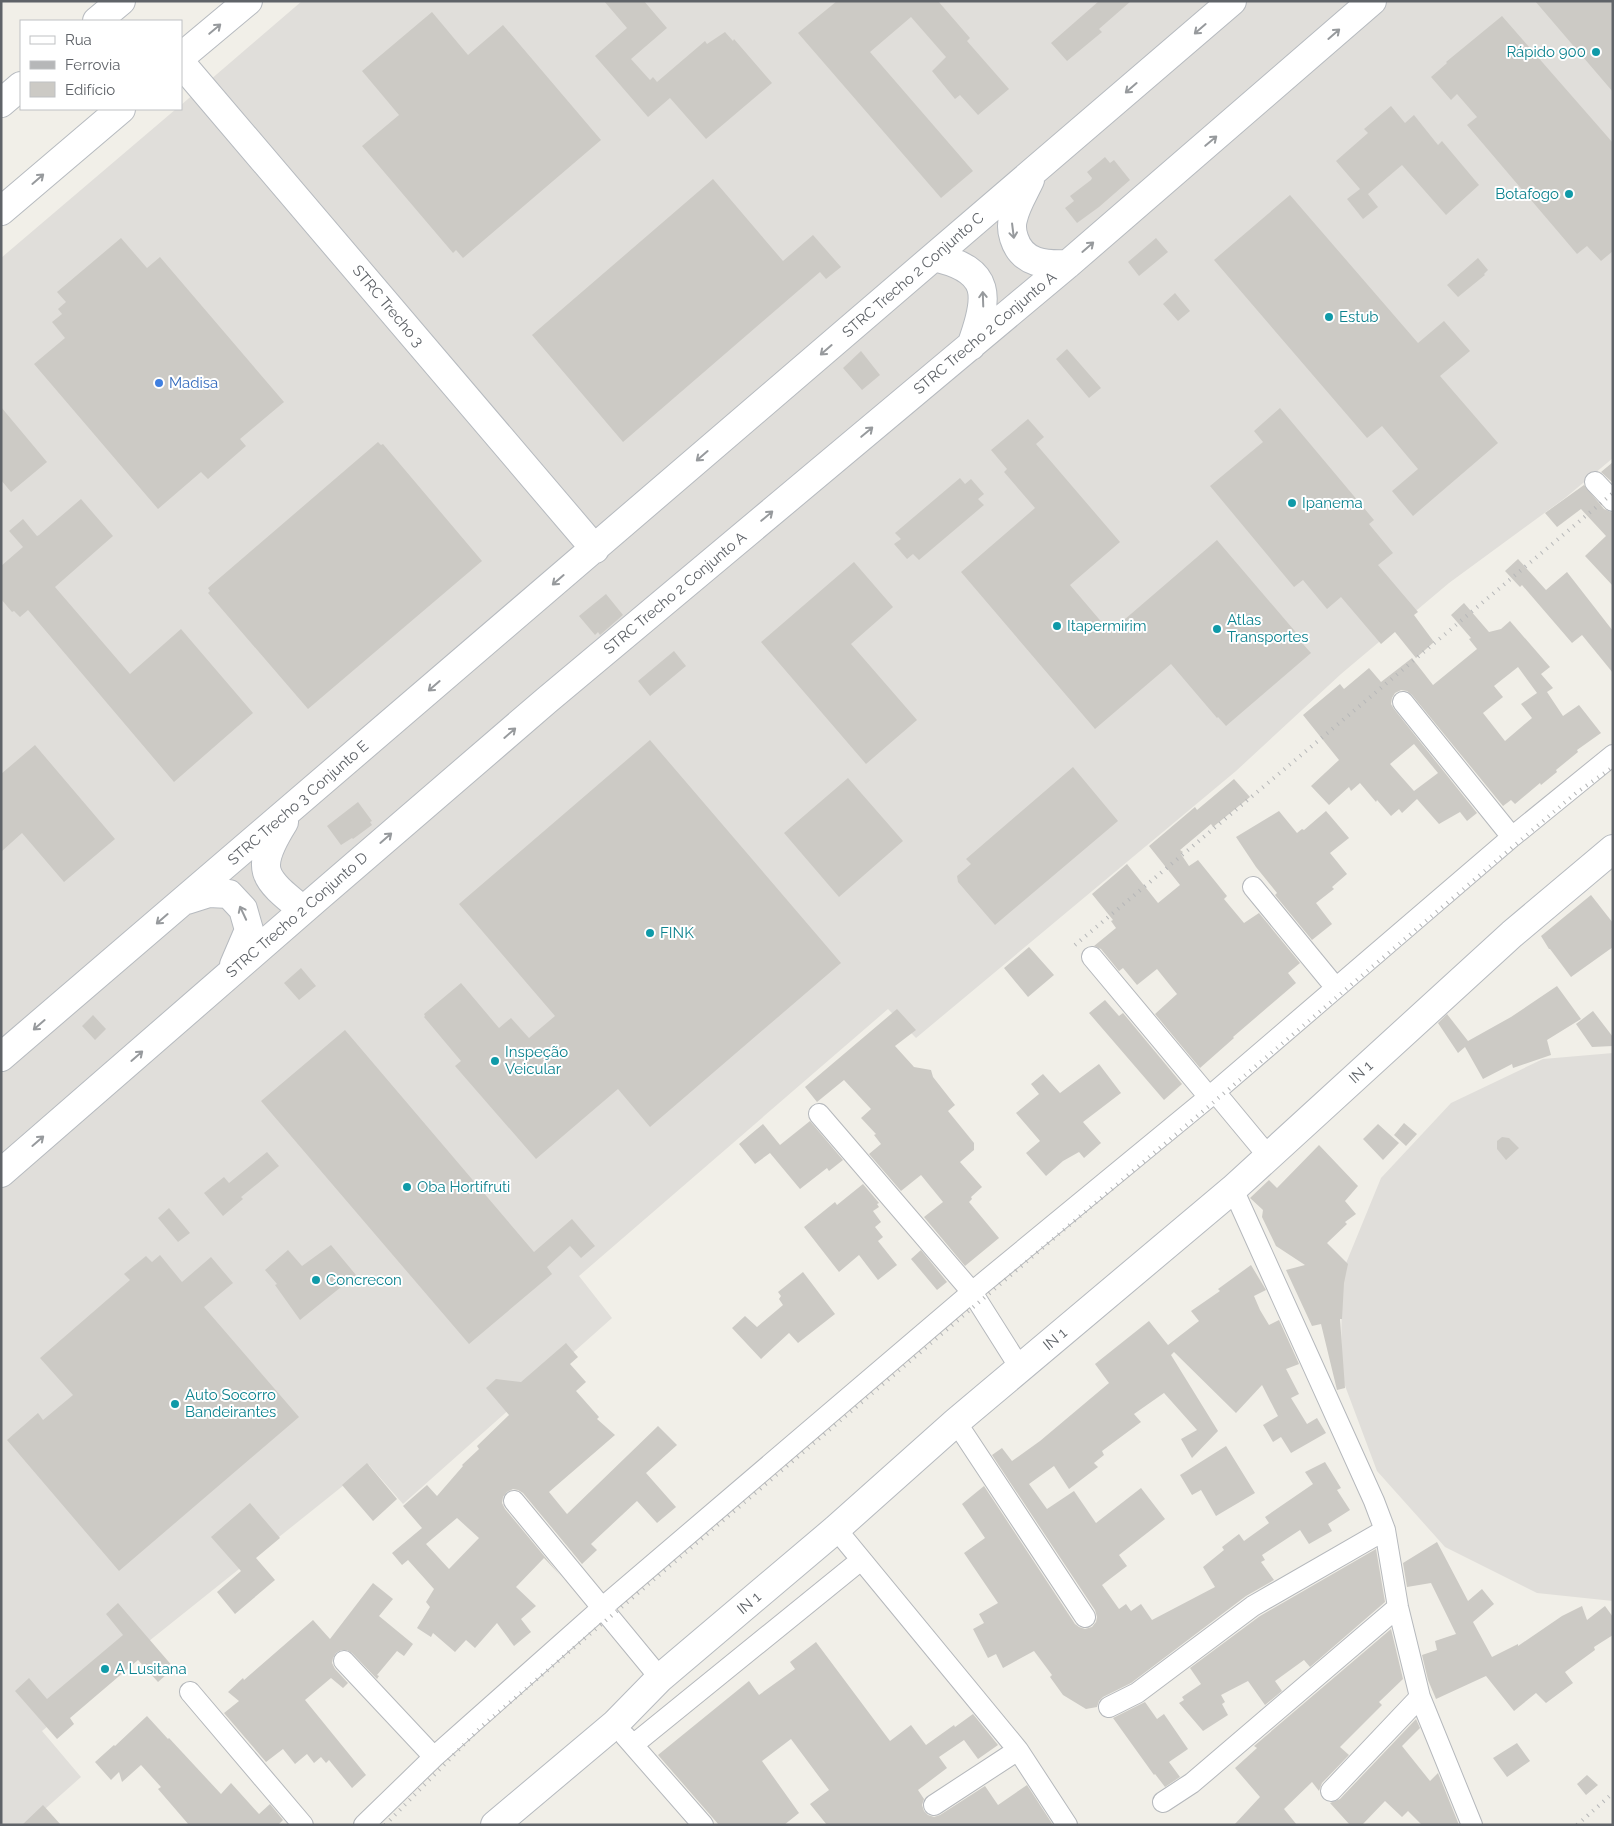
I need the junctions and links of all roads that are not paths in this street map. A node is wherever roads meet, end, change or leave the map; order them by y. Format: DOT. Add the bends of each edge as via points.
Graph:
graph roads {
  1 [pos="121,1"];
  2 [pos="248,1"];
  3 [pos="1232,1"];
  4 [pos="1372,1"];
  5 [pos="98,20"];
  6 [pos="182,56"];
  7 [pos="182,65"];
  8 [pos="20,87"];
  9 [pos="1,103"];
  10 [pos="120,110"];
  11 [pos="1035,170"];
  12 [pos="1,211"];
  13 [pos="934,257"];
  14 [pos="1068,264"];
  15 [pos="971,346"];
  16 [pos="1595,482"];
  17 [pos="1613,501"];
  18 [pos="595,548"];
  19 [pos="595,660"];
  20 [pos="1403,702"];
  21 [pos="1613,755"];
  22 [pos="293,808"];
  23 [pos="1512,836"];
  24 [pos="1613,849"];
  25 [pos="1254,887"];
  26 [pos="182,902"];
  27 [pos="303,910"];
  28 [pos="1092,957"];
  29 [pos="230,974"];
  30 [pos="1336,988"];
  31 [pos="1,1058"];
  32 [pos="1212,1095"];
  33 [pos="819,1114"];
  34 [pos="1269,1157"];
  35 [pos="1,1173"];
  36 [pos="1233,1189"];
  37 [pos="972,1292"];
  38 [pos="1020,1368"];
  39 [pos="956,1422"];
  40 [pos="514,1501"];
  41 [pos="836,1529"];
  42 [pos="1385,1530"];
  43 [pos="861,1560"];
  44 [pos="603,1607"];
  45 [pos="1398,1607"];
  46 [pos="1086,1617"];
  47 [pos="344,1661"];
  48 [pos="660,1678"];
  49 [pos="190,1692"];
  50 [pos="1420,1697"];
  51 [pos="1109,1707"];
  52 [pos="615,1724"];
  53 [pos="633,1745"];
  54 [pos="1018,1750"];
  55 [pos="434,1757"];
  56 [pos="1330,1791"];
  57 [pos="1164,1802"];
  58 [pos="934,1805"];
  59 [pos="303,1825"];
  60 [pos="364,1825"];
  61 [pos="495,1825"];
  62 [pos="702,1825"];
  63 [pos="1067,1825"];
  64 [pos="1472,1825"];
  1 -- 5 [label="street"];
  6 -- 2 [label="street, one-way"];
  3 -- 11 [label="street, STRC Trecho 2 Conjunto C, one-way"];
  14 -- 4 [label="street, STRC Trecho 2 Conjunto A, one-way"];
  7 -- 18 [label="street, STRC Trecho 3"];
  8 -- 9 [label="street"];
  12 -- 10 [label="street, one-way"];
  11 -- 13 [label="street, STRC Trecho 2 Conjunto C"];
  11 -- 14 [label="street, one-way" via="1012,220 1015,242 1025,256 1036,262"];
  15 -- 13 [label="street, one-way" via="984,304 982,286 969,269 954,261"];
  13 -- 18 [label="street, STRC Trecho 2 Conjunto C, one-way"];
  14 -- 15 [label="street, STRC Trecho 2 Conjunto A"];
  19 -- 15 [label="street, STRC Trecho 2 Conjunto A, one-way"];
  16 -- 17 [label="street"];
  18 -- 22 [label="street, STRC Trecho 3 Conjunto E, one-way"];
  27 -- 19 [label="street, STRC Trecho 2 Conjunto D, one-way"];
  20 -- 23 [label="street"];
  21 -- 23 [label="street"];
  22 -- 26 [label="street, STRC Trecho 3 Conjunto E"];
  22 -- 27 [label="street" via="269,848 266,864 273,885"];
  23 -- 30 [label="street"];
  24 -- 34 [label="street, IN 1" via="1512,934"];
  25 -- 30 [label="street"];
  29 -- 26 [label="street, one-way" via="249,930 243,909 229,894 209,893"];
  26 -- 31 [label="street, STRC Trecho 3 Conjunto E, one-way"];
  27 -- 29 [label="street, STRC Trecho 2 Conjunto D"];
  28 -- 32 [label="street"];
  35 -- 29 [label="street, STRC Trecho 2 Conjunto D, one-way"];
  30 -- 32 [label="street"];
  32 -- 34 [label="street"];
  32 -- 37 [label="street"];
  33 -- 37 [label="street"];
  34 -- 36 [label="street, IN 1"];
  36 -- 38 [label="street, IN 1"];
  36 -- 42 [label="street"];
  37 -- 38 [label="street"];
  37 -- 44 [label="street"];
  38 -- 39 [label="street, IN 1"];
  39 -- 41 [label="street, IN 1"];
  39 -- 46 [label="street"];
  40 -- 44 [label="street"];
  41 -- 43 [label="street"];
  41 -- 48 [label="street, IN 1"];
  42 -- 45 [label="street"];
  42 -- 51 [label="street" via="1253,1606 1137,1693"];
  43 -- 53 [label="street"];
  43 -- 54 [label="street"];
  44 -- 48 [label="street"];
  44 -- 55 [label="street"];
  45 -- 50 [label="street"];
  45 -- 57 [label="street" via="1192,1783"];
  47 -- 55 [label="street"];
  48 -- 52 [label="street, IN 1"];
  49 -- 59 [label="street"];
  50 -- 56 [label="street"];
  50 -- 64 [label="street"];
  52 -- 53 [label="street"];
  52 -- 61 [label="street, IN 1"];
  53 -- 62 [label="street"];
  54 -- 58 [label="street"];
  54 -- 63 [label="street"];
  55 -- 60 [label="street"];
}
